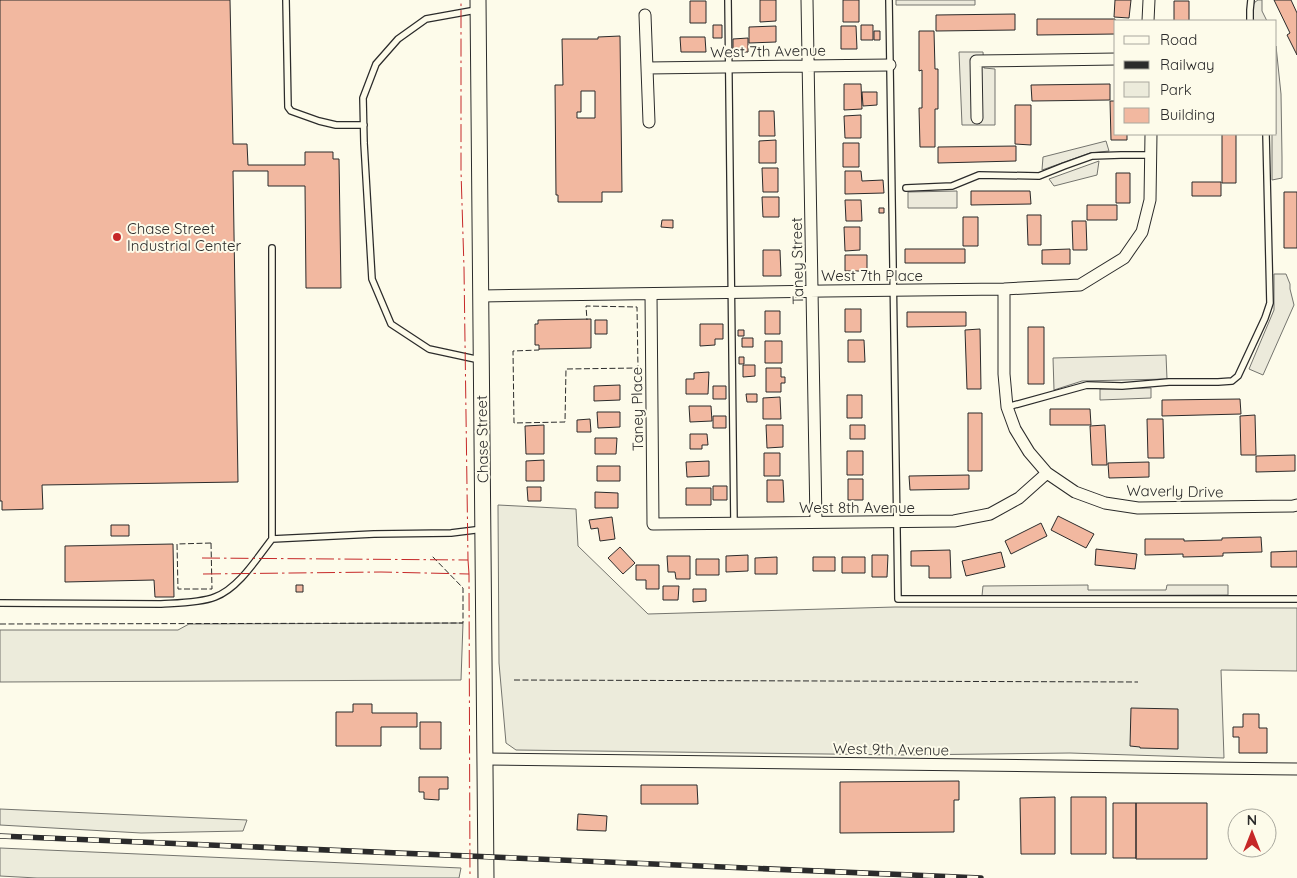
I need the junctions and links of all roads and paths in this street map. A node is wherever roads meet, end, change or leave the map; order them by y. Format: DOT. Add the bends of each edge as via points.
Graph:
graph roads {
  1 [pos="286,0"];
  2 [pos="728,0"];
  3 [pos="807,0"];
  4 [pos="889,0"];
  5 [pos="1149,0"];
  6 [pos="1252,0"];
  7 [pos="478,5"];
  8 [pos="645,15"];
  9 [pos="1148,20"];
  10 [pos="1250,20"];
  11 [pos="1114,59"];
  12 [pos="890,64"];
  13 [pos="808,65"];
  14 [pos="728,66"];
  15 [pos="647,68"];
  16 [pos="977,118"];
  17 [pos="649,122"];
  18 [pos="364,125"];
  19 [pos="1151,135"];
  20 [pos="1266,135"];
  21 [pos="1151,155"];
  22 [pos="906,188"];
  23 [pos="272,248"];
  24 [pos="1004,289"];
  25 [pos="893,290"];
  26 [pos="812,291"];
  27 [pos="731,292"];
  28 [pos="651,294"];
  29 [pos="481,296"];
  30 [pos="481,361"];
  31 [pos="1008,407"];
  32 [pos="1047,473"];
  33 [pos="1297,505"];
  34 [pos="816,522"];
  35 [pos="897,522"];
  36 [pos="734,523"];
  37 [pos="653,524"];
  38 [pos="483,529"];
  39 [pos="272,539"];
  40 [pos="1297,599"];
  41 [pos="0,603"];
  42 [pos="486,759"];
  43 [pos="1297,769"];
  44 [pos="486,878"];
  1 -- 18 [label="lane" via="288,107 319,121"];
  2 -- 14 [label="lane"];
  3 -- 13 [label="street, Taney Street"];
  4 -- 12 [label="lane"];
  5 -- 9 [label="street"];
  6 -- 10 [label="lane"];
  7 -- 18 [label="lane" via="426,19 398,39 376,64 363,98"];
  7 -- 29 [label="street, Chase Street"];
  8 -- 15 [label="street"];
  11 -- 16 [label="street" via="976,61"];
  12 -- 13 [label="street, West 7th Avenue"];
  12 -- 25 [label="lane"];
  13 -- 14 [label="street, West 7th Avenue"];
  13 -- 26 [label="street, Taney Street"];
  14 -- 15 [label="street, West 7th Avenue"];
  14 -- 27 [label="lane"];
  15 -- 17 [label="street"];
  18 -- 30 [label="lane" via="372,279 391,324 429,349"];
  19 -- 21 [label="street, West 7th Place"];
  20 -- 31 [label="lane" via="1270,303 1238,376 1232,381 1218,382 1122,386 1086,384"];
  21 -- 22 [label="lane" via="1092,156 1039,176 978,175 952,186"];
  21 -- 24 [label="street, West 7th Place" via="1150,200 1142,232 1124,258 1080,285"];
  23 -- 39 [label="lane"];
  24 -- 25 [label="street, West 7th Place"];
  24 -- 31 [label="street, Waverly Drive" via="1004,374"];
  25 -- 26 [label="street, West 7th Place"];
  25 -- 35 [label="lane"];
  26 -- 27 [label="street, West 7th Place"];
  26 -- 34 [label="street, Taney Street"];
  27 -- 28 [label="street, West 7th Place"];
  27 -- 36 [label="lane"];
  28 -- 29 [label="street, West 7th Place"];
  28 -- 37 [label="street, Taney Place"];
  29 -- 30 [label="street, Chase Street"];
  30 -- 38 [label="street, Chase Street"];
  31 -- 32 [label="street, Waverly Drive" via="1015,429"];
  32 -- 33 [label="street, Waverly Drive" via="1075,492 1105,503 1138,508"];
  32 -- 35 [label="street, West 8th Avenue" via="1019,498 990,514 954,521"];
  34 -- 35 [label="street, West 8th Avenue"];
  34 -- 36 [label="street, West 8th Avenue"];
  35 -- 40 [label="lane" via="898,600"];
  36 -- 37 [label="street, West 8th Avenue"];
  38 -- 39 [label="lane"];
  38 -- 42 [label="street, Chase Street"];
  39 -- 41 [label="lane" via="231,588 215,597 161,604"];
  42 -- 43 [label="street, West 9th Avenue"];
  42 -- 44 [label="street, Chase Street"];
}
